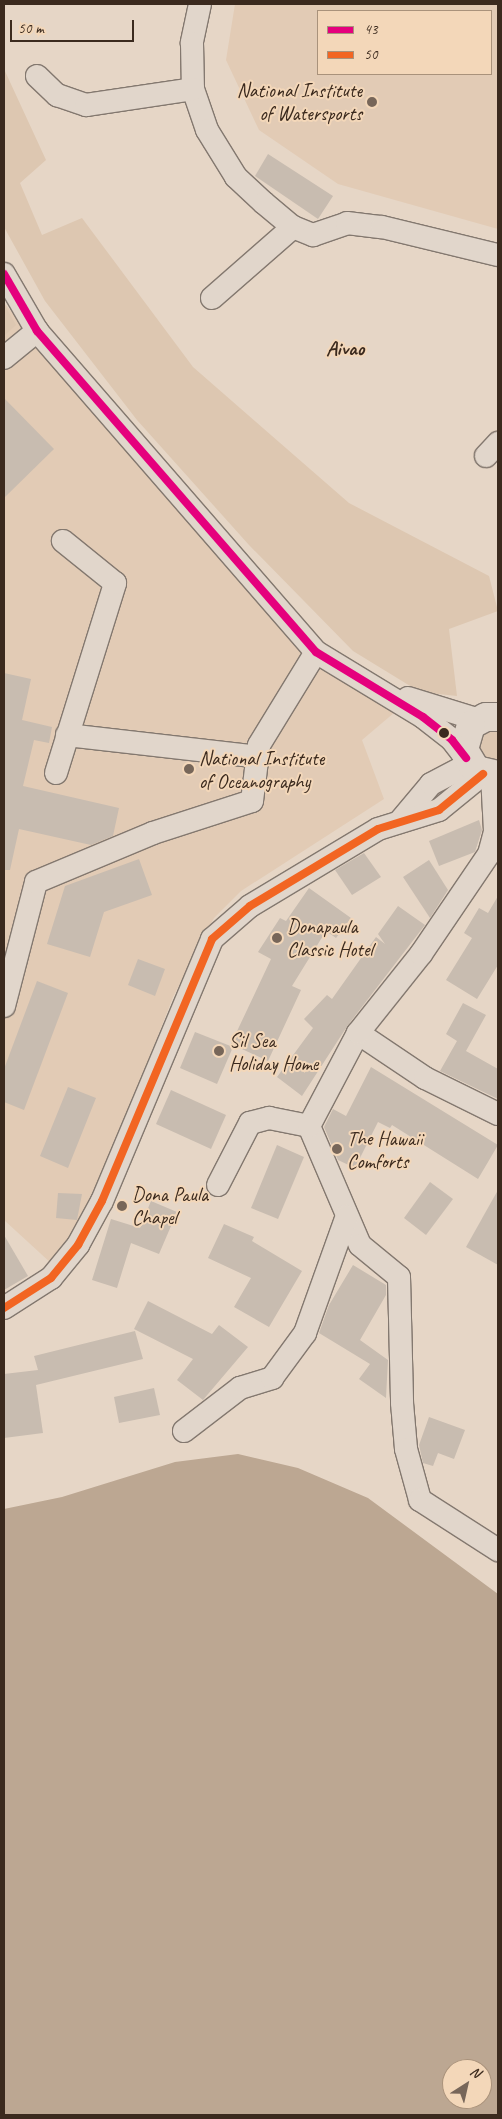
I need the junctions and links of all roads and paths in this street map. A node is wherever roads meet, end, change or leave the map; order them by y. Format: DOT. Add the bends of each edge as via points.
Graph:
graph roads {
  1 [pos="200,4"];
  2 [pos="37,76"];
  3 [pos="193,89"];
  4 [pos="293,227"];
  5 [pos="498,255"];
  6 [pos="4,274"];
  7 [pos="212,298"];
  8 [pos="37,332"];
  9 [pos="4,358"];
  10 [pos="63,541"];
  11 [pos="316,652"];
  12 [pos="488,718"];
  13 [pos="69,727"];
  14 [pos="259,751"];
  15 [pos="482,769"];
  16 [pos="56,773"];
  17 [pos="4,1006"];
  18 [pos="358,1033"];
  19 [pos="498,1114"];
  20 [pos="309,1126"];
  21 [pos="218,1185"];
  22 [pos="347,1216"];
  23 [pos="4,1308"];
  24 [pos="184,1431"];
  25 [pos="498,1550"];
  1 -- 3 [label="street" via="192,43"];
  2 -- 3 [label="street" via="57,94 86,105"];
  3 -- 4 [label="street" via="207,130 236,177"];
  4 -- 5 [label="street" via="313,235 347,223 382,227"];
  4 -- 7 [label="street"];
  6 -- 8 [label="street"];
  8 -- 9 [label="street"];
  8 -- 11 [label="street"];
  10 -- 13 [label="street" via="115,583"];
  11 -- 12 [label="street" via="405,697"];
  11 -- 14 [label="street"];
  11 -- 15 [label="street" via="423,717"];
  12 -- 15 [label="main road" via="466,732"];
  13 -- 14 [label="street"];
  13 -- 16 [label="street"];
  14 -- 17 [label="street" via="252,801 153,833 36,882"];
  15 -- 18 [label="street" via="495,831 489,854 421,954"];
  15 -- 23 [label="street" via="439,810 378,829 250,906 212,939 90,1223 51,1278"];
  18 -- 19 [label="street" via="425,1078"];
  18 -- 20 [label="street"];
  20 -- 21 [label="street" via="269,1118 250,1123"];
  20 -- 22 [label="street"];
  22 -- 24 [label="street" via="305,1333 272,1378 240,1388"];
  22 -- 25 [label="street" via="360,1245 399,1277 406,1450 420,1500"];
}
